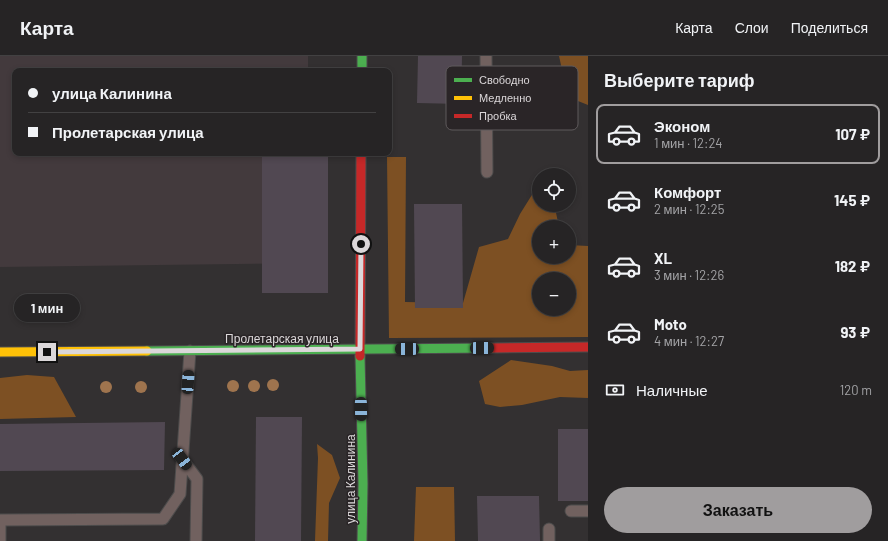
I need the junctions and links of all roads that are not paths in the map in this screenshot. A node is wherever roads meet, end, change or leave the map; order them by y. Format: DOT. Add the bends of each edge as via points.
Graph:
graph roads {
  1 [pos="362,56"];
  2 [pos="486,56"];
  3 [pos="486,66"];
  4 [pos="362,68"];
  5 [pos="487,130"];
  6 [pos="361,156"];
  7 [pos="487,172"];
  8 [pos="588,347"];
  9 [pos="360,349"];
  10 [pos="190,351"];
  11 [pos="0,352"];
  12 [pos="182,459"];
  13 [pos="570,511"];
  14 [pos="588,511"];
  15 [pos="0,520"];
  16 [pos="549,529"];
  17 [pos="0,541"];
  18 [pos="196,541"];
  19 [pos="362,541"];
  20 [pos="549,541"];
  1 -- 4 [label="street"];
  2 -- 3 [label="lane"];
  5 -- 7 [label="lane"];
  6 -- 9 [label="street, улица Калинина"];
  8 -- 9 [label="street, Пролетарская улица"];
  9 -- 10 [label="street, Пролетарская улица"];
  9 -- 19 [label="street, улица Калинина"];
  10 -- 11 [label="street, Пролетарская улица"];
  10 -- 12 [label="lane"];
  12 -- 15 [label="lane" via="180,494 163,519"];
  12 -- 18 [label="lane" via="197,479"];
  13 -- 14 [label="lane"];
  15 -- 17 [label="lane"];
  16 -- 20 [label="lane"];
}
